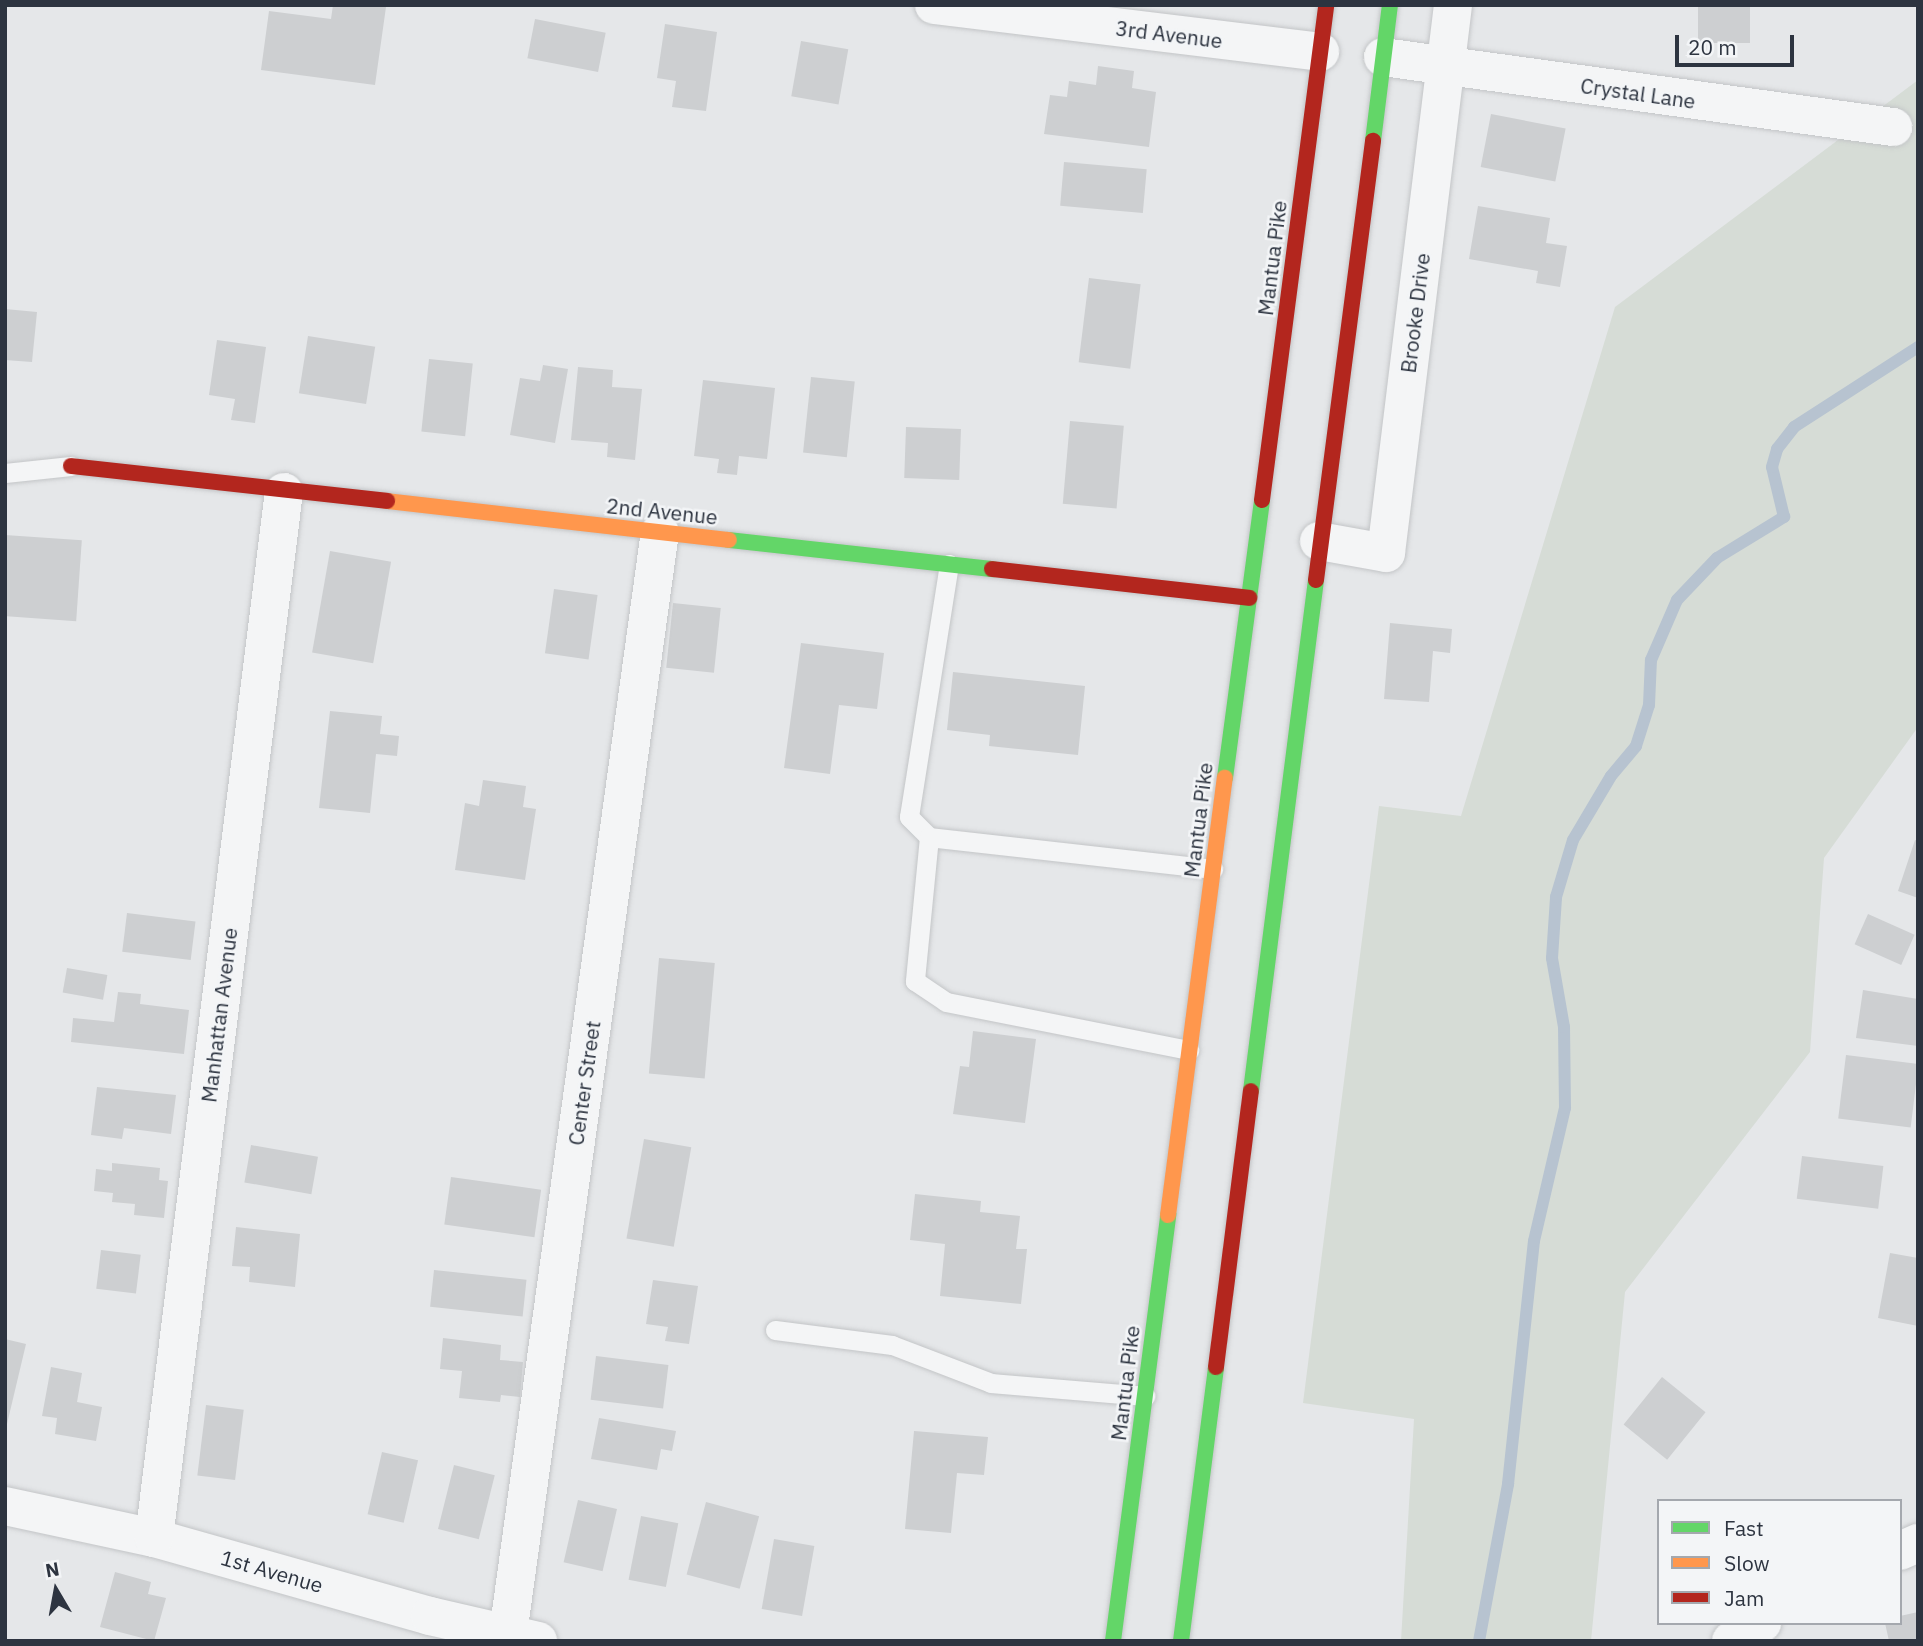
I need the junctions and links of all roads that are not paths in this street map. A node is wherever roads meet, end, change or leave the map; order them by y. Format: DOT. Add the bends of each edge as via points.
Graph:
graph roads {
  1 [pos="934,5"];
  2 [pos="1326,5"];
  3 [pos="1390,5"];
  4 [pos="1453,5"];
  5 [pos="1320,52"];
  6 [pos="1383,57"];
  7 [pos="1445,67"];
  8 [pos="1893,127"];
  9 [pos="71,466"];
  10 [pos="5,473"];
  11 [pos="284,492"];
  12 [pos="660,532"];
  13 [pos="1319,541"];
  14 [pos="949,564"];
  15 [pos="1249,598"];
  16 [pos="929,837"];
  17 [pos="1213,869"];
  18 [pos="1189,1050"];
  19 [pos="775,1330"];
  20 [pos="1145,1396"];
  21 [pos="5,1506"];
  22 [pos="154,1538"];
  23 [pos="1759,1625"];
  24 [pos="523,1637"];
  25 [pos="1113,1641"];
  26 [pos="1181,1641"];
  27 [pos="1731,1641"];
  1 -- 5 [label="street, 3rd Avenue"];
  2 -- 5 [label="main road, Mantua Pike"];
  3 -- 6 [label="main road"];
  4 -- 7 [label="street, Brooke Drive"];
  5 -- 15 [label="main road, Mantua Pike"];
  6 -- 7 [label="street, Crystal Lane"];
  6 -- 13 [label="main road"];
  7 -- 8 [label="street, Crystal Lane"];
  7 -- 13 [label="street, Brooke Drive" via="1386,553"];
  9 -- 10 [label="lane"];
  9 -- 11 [label="main road, 2nd Avenue"];
  11 -- 12 [label="main road, 2nd Avenue"];
  11 -- 22 [label="street, Manhattan Avenue"];
  12 -- 14 [label="main road, 2nd Avenue"];
  12 -- 24 [label="street, Center Street"];
  13 -- 26 [label="main road"];
  14 -- 15 [label="main road, 2nd Avenue"];
  14 -- 16 [label="lane" via="909,817"];
  15 -- 17 [label="main road, Mantua Pike"];
  16 -- 17 [label="lane"];
  16 -- 18 [label="lane" via="915,981 946,1002"];
  17 -- 18 [label="main road, Mantua Pike"];
  18 -- 20 [label="main road, Mantua Pike"];
  19 -- 20 [label="lane" via="892,1345 991,1383"];
  20 -- 25 [label="main road, Mantua Pike"];
  21 -- 22 [label="street, 1st Avenue"];
  22 -- 24 [label="street, 1st Avenue"];
  23 -- 27 [label="street"];
}
